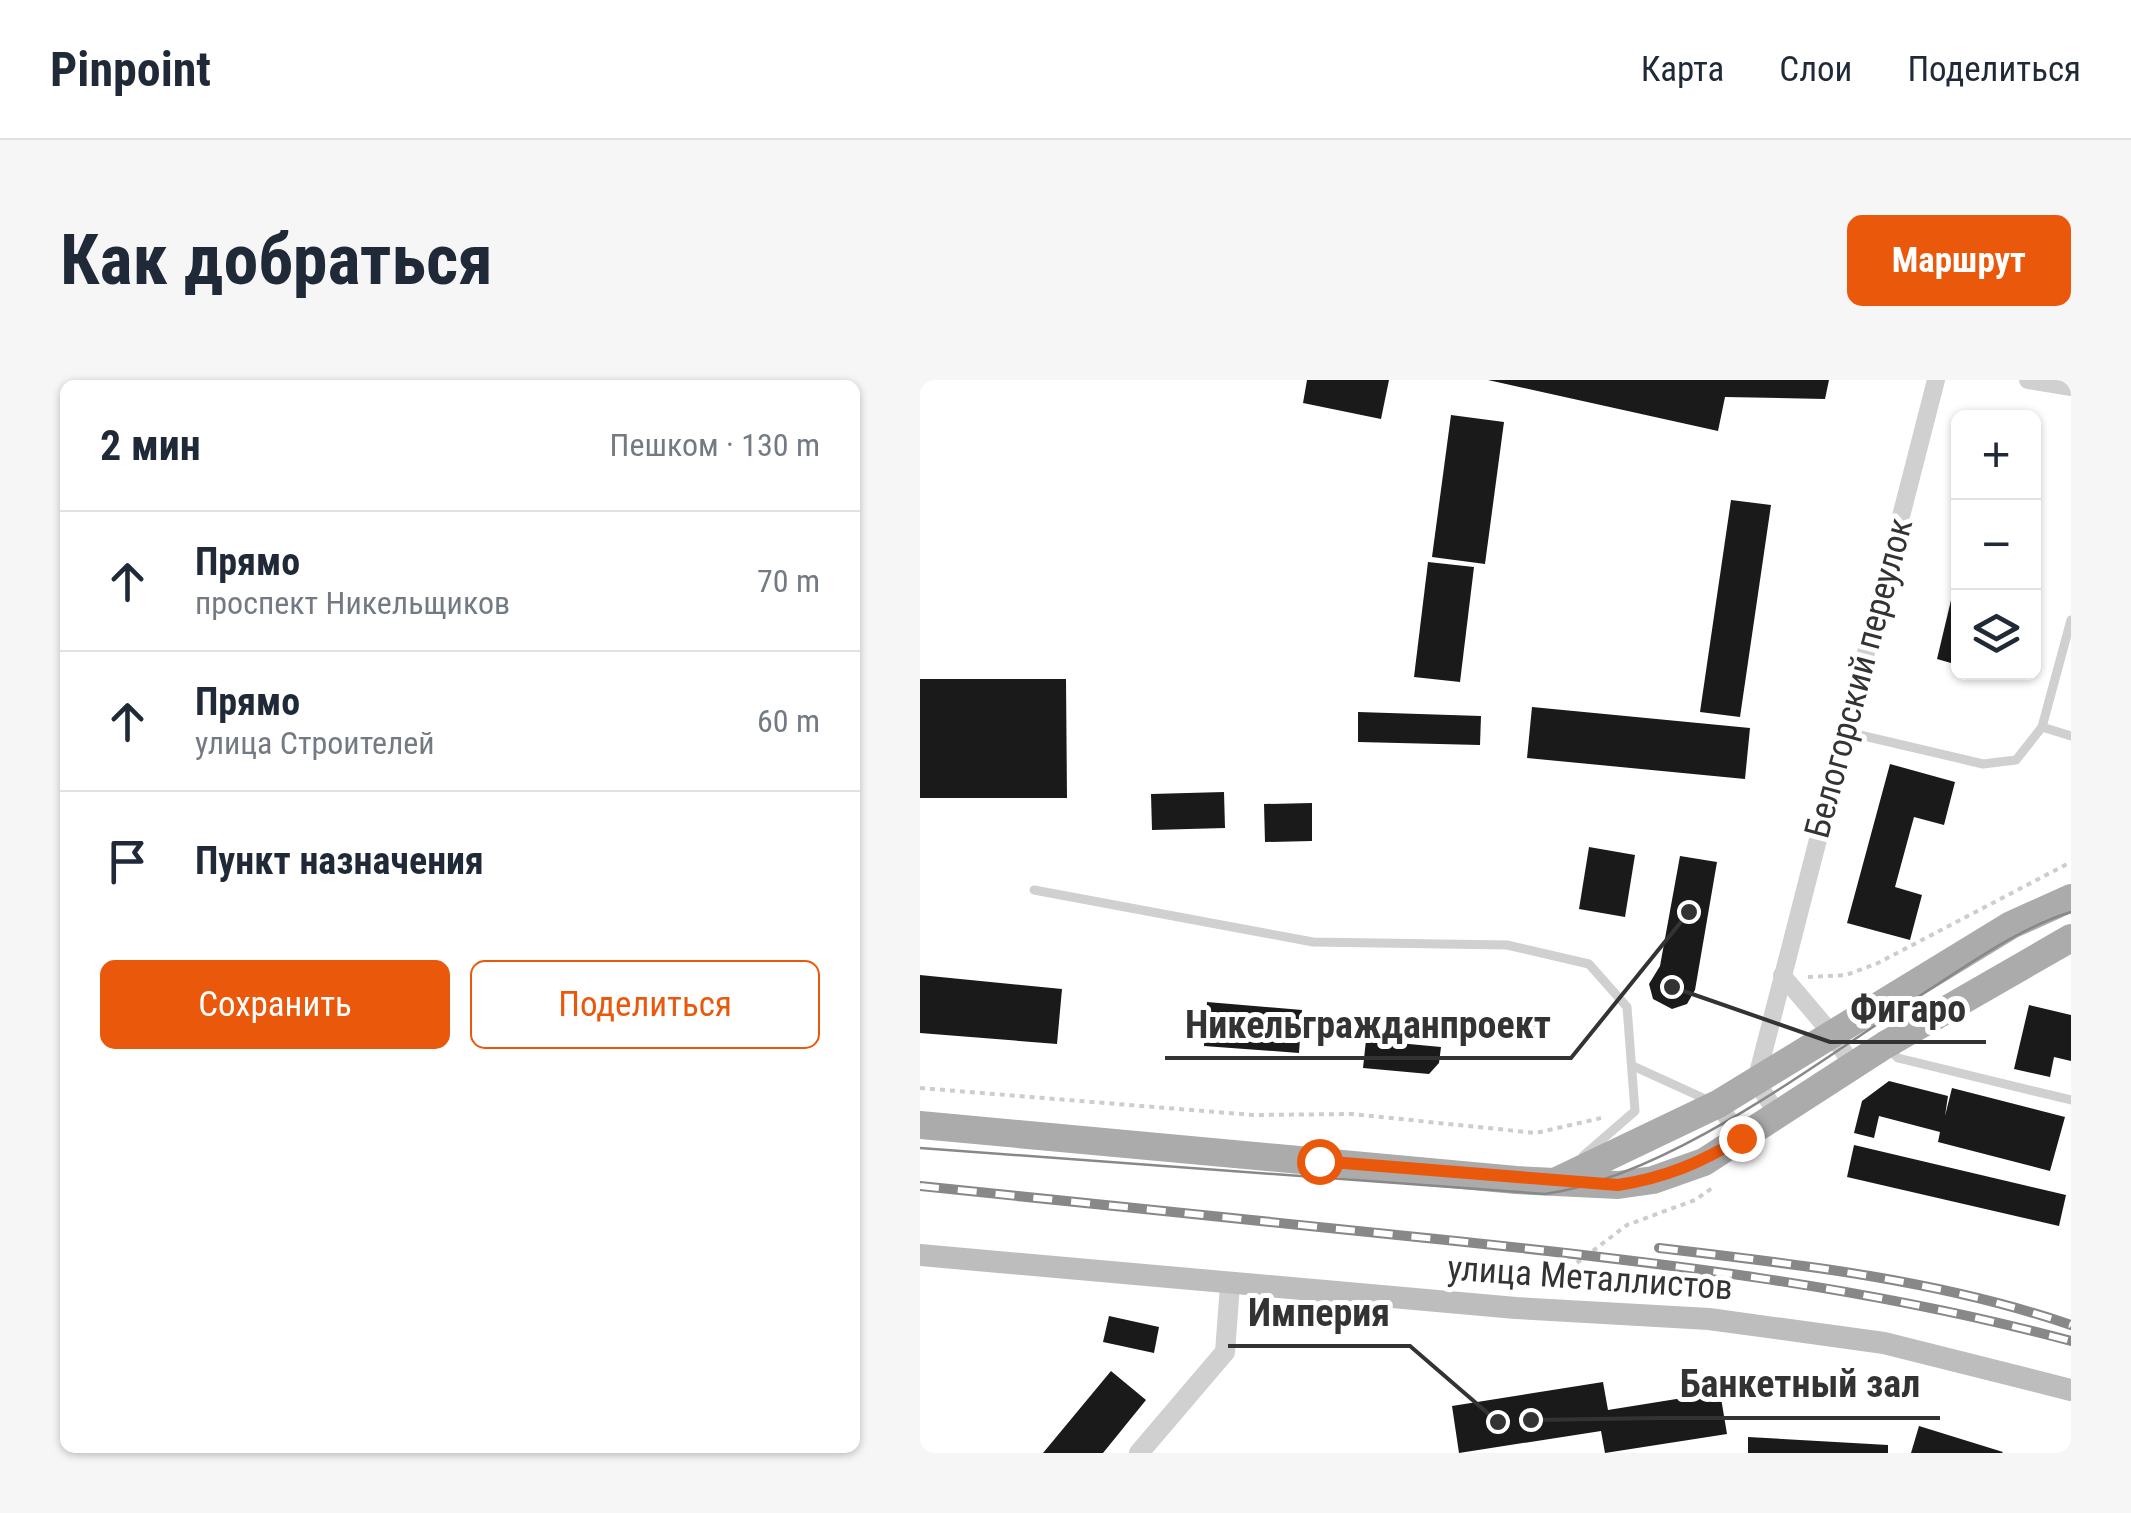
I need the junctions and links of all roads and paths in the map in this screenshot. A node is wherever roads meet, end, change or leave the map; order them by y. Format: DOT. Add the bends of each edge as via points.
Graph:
graph roads {
  1 [pos="1936,380"];
  2 [pos="2028,380"];
  3 [pos="2071,387"];
  4 [pos="2071,620"];
  5 [pos="2069,639"];
  6 [pos="2042,728"];
  7 [pos="1846,732"];
  8 [pos="2071,736"];
  9 [pos="2071,862"];
  10 [pos="1034,890"];
  11 [pos="2071,898"];
  12 [pos="2071,938"];
  13 [pos="1782,975"];
  14 [pos="1892,998"];
  15 [pos="1863,1016"];
  16 [pos="1911,1030"];
  17 [pos="1832,1034"];
  18 [pos="1886,1046"];
  19 [pos="1633,1066"];
  20 [pos="1852,1066"];
  21 [pos="1756,1081"];
  22 [pos="920,1088"];
  23 [pos="2071,1100"];
  24 [pos="1718,1104"];
  25 [pos="1635,1111"];
  26 [pos="1778,1114"];
  27 [pos="920,1124"];
  28 [pos="1741,1138"];
  29 [pos="1553,1182"];
  30 [pos="920,1256"];
  31 [pos="1230,1285"];
  32 [pos="2071,1390"];
  33 [pos="1139,1453"];
  1 -- 7 [label="street, Белогорский переулок"];
  2 -- 3 [label="street"];
  4 -- 5 [label="lane"];
  5 -- 6 [label="lane"];
  6 -- 7 [label="lane" via="2016,760 1983,764"];
  6 -- 8 [label="lane"];
  7 -- 13 [label="street, Белогорский переулок"];
  9 -- 13 [label="path" via="1878,963 1846,975"];
  10 -- 19 [label="lane" via="1313,942 1507,944 1590,964 1627,1007"];
  11 -- 14 [label="main road" via="2011,925"];
  12 -- 16 [label="main road"];
  13 -- 17 [label="street"];
  13 -- 21 [label="street, Белогорский переулок"];
  14 -- 15 [label="main road"];
  14 -- 16 [label="street"];
  15 -- 17 [label="main road"];
  15 -- 18 [label="street"];
  16 -- 18 [label="main road"];
  17 -- 20 [label="street"];
  17 -- 21 [label="main road"];
  18 -- 20 [label="main road"];
  18 -- 23 [label="lane" via="1898,1058"];
  19 -- 24 [label="lane"];
  19 -- 25 [label="lane"];
  20 -- 26 [label="main road"];
  21 -- 24 [label="main road"];
  21 -- 26 [label="street"];
  22 -- 25 [label="path" via="1253,1115 1352,1114 1536,1133"];
  24 -- 28 [label="street"];
  24 -- 29 [label="main road"];
  25 -- 29 [label="lane"];
  26 -- 28 [label="main road"];
  27 -- 29 [label="main road"];
  28 -- 29 [label="main road" via="1704,1162 1653,1180"];
  30 -- 31 [label="main road, улица Металлистов"];
  31 -- 32 [label="main road, улица Металлистов" via="1709,1319 1884,1343"];
  31 -- 33 [label="street" via="1225,1352"];
}
